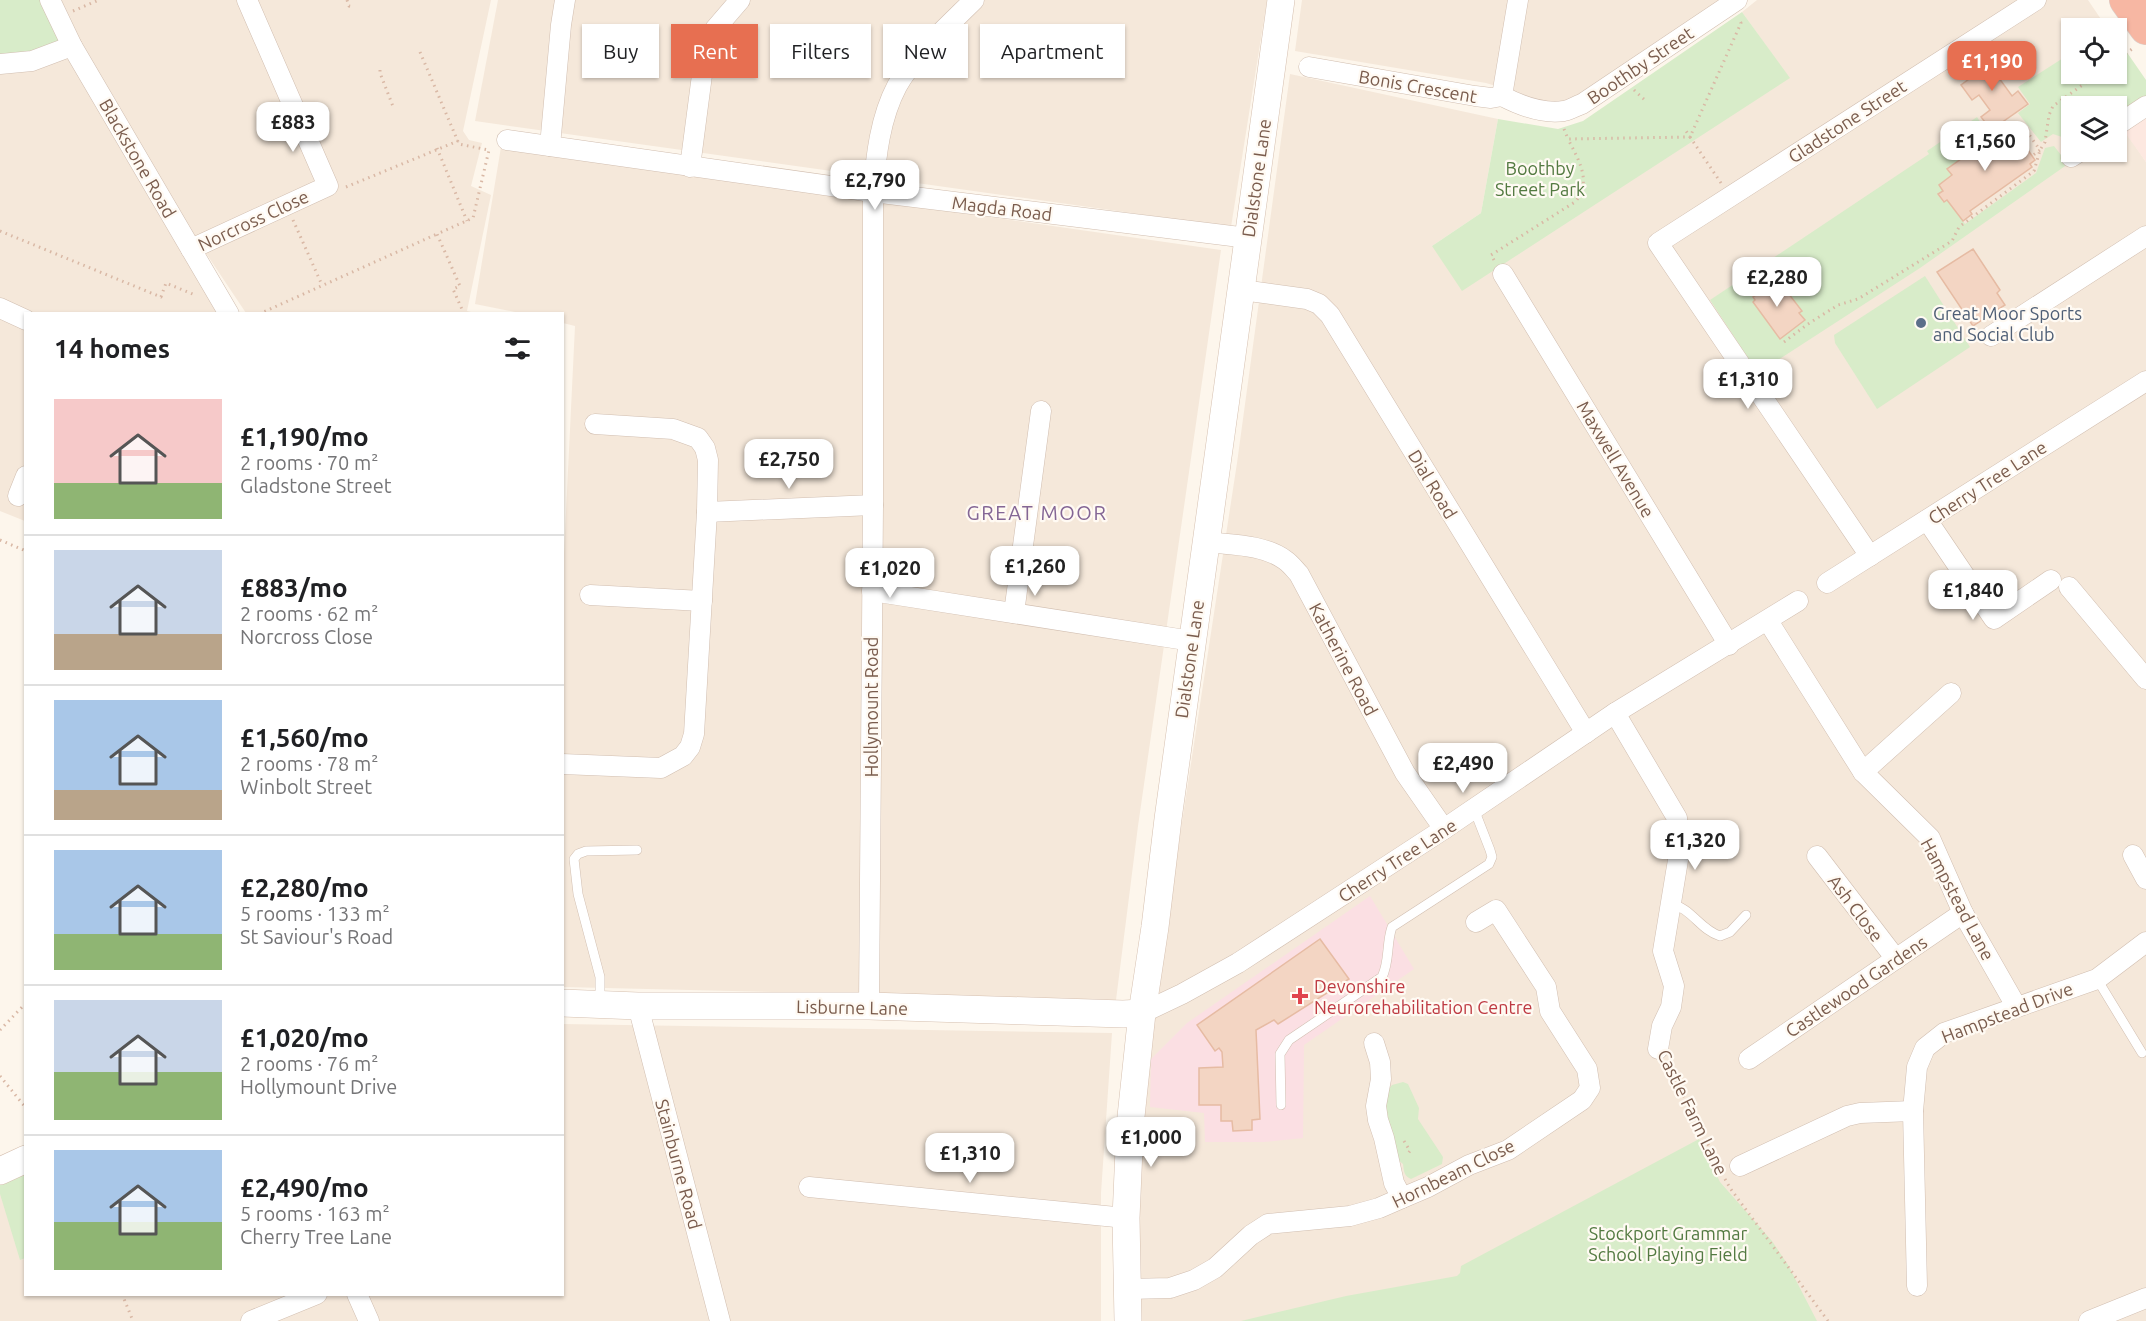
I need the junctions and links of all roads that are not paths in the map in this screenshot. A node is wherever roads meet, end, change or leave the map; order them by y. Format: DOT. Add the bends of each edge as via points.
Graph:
graph roads {
  1 [pos="247,0"];
  2 [pos="565,0"];
  3 [pos="740,0"];
  4 [pos="974,0"];
  5 [pos="1281,0"];
  6 [pos="1518,0"];
  7 [pos="2036,0"];
  8 [pos="2126,0"];
  9 [pos="1733,2"];
  10 [pos="54,9"];
  11 [pos="2146,28"];
  12 [pos="72,46"];
  13 [pos="0,64"];
  14 [pos="1309,67"];
  15 [pos="1502,96"];
  16 [pos="2146,106"];
  17 [pos="2127,119"];
  18 [pos="507,140"];
  19 [pos="550,146"];
  20 [pos="690,167"];
  21 [pos="873,192"];
  22 [pos="2146,236"];
  23 [pos="1248,238"];
  24 [pos="190,249"];
  25 [pos="1503,274"];
  26 [pos="1242,290"];
  27 [pos="0,308"];
  28 [pos="227,310"];
  29 [pos="24,319"];
  30 [pos="1991,336"];
  31 [pos="2146,381"];
  32 [pos="1041,411"];
  33 [pos="595,423"];
  34 [pos="24,481"];
  35 [pos="18,496"];
  36 [pos="873,505"];
  37 [pos="707,512"];
  38 [pos="1927,520"];
  39 [pos="1206,542"];
  40 [pos="1870,556"];
  41 [pos="1827,583"];
  42 [pos="872,591"];
  43 [pos="590,594"];
  44 [pos="702,601"];
  45 [pos="1798,601"];
  46 [pos="1014,613"];
  47 [pos="1768,621"];
  48 [pos="1192,641"];
  49 [pos="1729,645"];
  50 [pos="2146,679"];
  51 [pos="1951,693"];
  52 [pos="1615,713"];
  53 [pos="1586,733"];
  54 [pos="564,764"];
  55 [pos="1863,772"];
  56 [pos="1474,809"];
  57 [pos="1444,829"];
  58 [pos="637,850"];
  59 [pos="2133,855"];
  60 [pos="1817,856"];
  61 [pos="2146,879"];
  62 [pos="1670,904"];
  63 [pos="1963,913"];
  64 [pos="1746,915"];
  65 [pos="1476,922"];
  66 [pos="2146,942"];
  67 [pos="1896,959"];
  68 [pos="2097,979"];
  69 [pos="564,1002"];
  70 [pos="600,1004"];
  71 [pos="638,1006"];
  72 [pos="869,1006"];
  73 [pos="2016,1006"];
  74 [pos="1142,1013"];
  75 [pos="1374,1042"];
  76 [pos="1658,1049"];
  77 [pos="2142,1053"];
  78 [pos="1749,1059"];
  79 [pos="1281,1105"];
  80 [pos="1913,1111"];
  81 [pos="24,1160"];
  82 [pos="1753,1165"];
  83 [pos="0,1171"];
  84 [pos="809,1187"];
  85 [pos="1402,1198"];
  86 [pos="1126,1218"];
  87 [pos="1917,1286"];
  88 [pos="1128,1289"];
  89 [pos="312,1296"];
  90 [pos="358,1296"];
  91 [pos="2146,1298"];
  92 [pos="251,1321"];
  93 [pos="369,1321"];
  94 [pos="720,1321"];
  95 [pos="1128,1321"];
  96 [pos="2089,1321"];
  1 -- 24 [label="street, Norcross Close" via="328,186"];
  2 -- 19 [label="street"];
  3 -- 20 [label="street" via="715,29 705,52"];
  4 -- 21 [label="street, Hollymount Road" via="898,85 882,127"];
  5 -- 23 [label="street, Dialstone Lane"];
  6 -- 15 [label="street, Bonis Crescent"];
  7 -- 40 [label="street, Gladstone Street" via="1658,243"];
  8 -- 11 [label="highway"];
  9 -- 15 [label="street, Boothby Street" via="1582,104 1564,111 1549,111"];
  10 -- 12 [label="street, Blackstone Road"];
  12 -- 13 [label="street" via="32,61"];
  12 -- 24 [label="street, Blackstone Road"];
  14 -- 15 [label="street, Bonis Crescent" via="1475,96"];
  16 -- 17 [label="street"];
  18 -- 19 [label="street, Magda Road"];
  19 -- 20 [label="street, Magda Road"];
  20 -- 21 [label="street, Magda Road"];
  21 -- 23 [label="street, Magda Road"];
  21 -- 36 [label="street, Hollymount Road"];
  22 -- 30 [label="street"];
  23 -- 26 [label="street, Dialstone Lane"];
  24 -- 28 [label="street, Blackstone Road"];
  25 -- 49 [label="street, Maxwell Avenue"];
  26 -- 39 [label="street, Dialstone Lane"];
  26 -- 53 [label="street, Dial Road" via="1307,299 1330,315"];
  27 -- 29 [label="street"];
  31 -- 38 [label="street, Cherry Tree Lane"];
  32 -- 46 [label="street"];
  33 -- 37 [label="street" via="673,429 698,438 708,460"];
  34 -- 35 [label="street"];
  36 -- 37 [label="street"];
  36 -- 42 [label="street, Hollymount Road"];
  37 -- 44 [label="street"];
  38 -- 40 [label="street, Cherry Tree Lane"];
  38 -- 50 [label="street" via="1995,619 2060,584"];
  39 -- 48 [label="street, Dialstone Lane"];
  39 -- 57 [label="street, Katherine Road" via="1271,552 1299,574 1405,773"];
  40 -- 41 [label="street, Cherry Tree Lane"];
  42 -- 46 [label="street"];
  42 -- 72 [label="street, Hollymount Road"];
  43 -- 44 [label="street"];
  44 -- 54 [label="street" via="694,734 683,756 661,768"];
  45 -- 47 [label="street, Cherry Tree Lane"];
  46 -- 48 [label="street"];
  47 -- 49 [label="street, Cherry Tree Lane"];
  47 -- 55 [label="street, Hampstead Lane"];
  48 -- 74 [label="street, Dialstone Lane"];
  49 -- 52 [label="street, Cherry Tree Lane"];
  51 -- 55 [label="street"];
  52 -- 53 [label="street, Cherry Tree Lane"];
  52 -- 62 [label="street, Castle Farm Lane" via="1677,818 1680,848"];
  53 -- 56 [label="street, Cherry Tree Lane"];
  55 -- 63 [label="street, Hampstead Lane" via="1930,838"];
  56 -- 57 [label="street, Cherry Tree Lane"];
  56 -- 79 [label="lane" via="1492,856 1489,864 1392,927 1388,965 1382,976 1289,1040 1280,1054"];
  57 -- 74 [label="street, Cherry Tree Lane" via="1238,963"];
  58 -- 70 [label="lane" via="586,851 574,859 578,894 600,977"];
  59 -- 61 [label="street"];
  60 -- 67 [label="street, Ash Close"];
  62 -- 64 [label="lane" via="1679,905 1720,936 1730,932"];
  62 -- 76 [label="street, Castle Farm Lane" via="1663,951 1674,986"];
  63 -- 67 [label="street, Castlewood Gardens"];
  63 -- 73 [label="street, Hampstead Lane"];
  65 -- 85 [label="street, Hornbeam Close" via="1497,910 1546,987 1550,1011 1587,1069 1590,1088 1582,1100 1508,1150"];
  66 -- 68 [label="street, Hampstead Drive"];
  67 -- 78 [label="street, Castlewood Gardens"];
  68 -- 73 [label="street, Hampstead Drive"];
  68 -- 77 [label="lane"];
  69 -- 70 [label="street, Lisburne Lane"];
  70 -- 71 [label="street, Lisburne Lane"];
  71 -- 72 [label="street, Lisburne Lane"];
  71 -- 94 [label="street, Stainburne Road"];
  72 -- 74 [label="street, Lisburne Lane"];
  73 -- 80 [label="street, Hampstead Drive" via="1932,1040 1917,1067"];
  74 -- 86 [label="street, Dialstone Lane" via="1130,1126"];
  75 -- 85 [label="street" via="1381,1079 1376,1106 1378,1120 1394,1183"];
  80 -- 82 [label="street" via="1847,1116"];
  80 -- 87 [label="street, Hampstead Drive" via="1926,1233"];
  81 -- 83 [label="street"];
  84 -- 86 [label="street"];
  85 -- 88 [label="street, Hornbeam Close" via="1350,1216 1268,1224 1215,1268 1194,1280 1170,1288"];
  86 -- 88 [label="street, Dialstone Lane"];
  88 -- 95 [label="street, Dialstone Lane"];
  89 -- 92 [label="street"];
  90 -- 93 [label="street"];
  91 -- 96 [label="street"];
}
